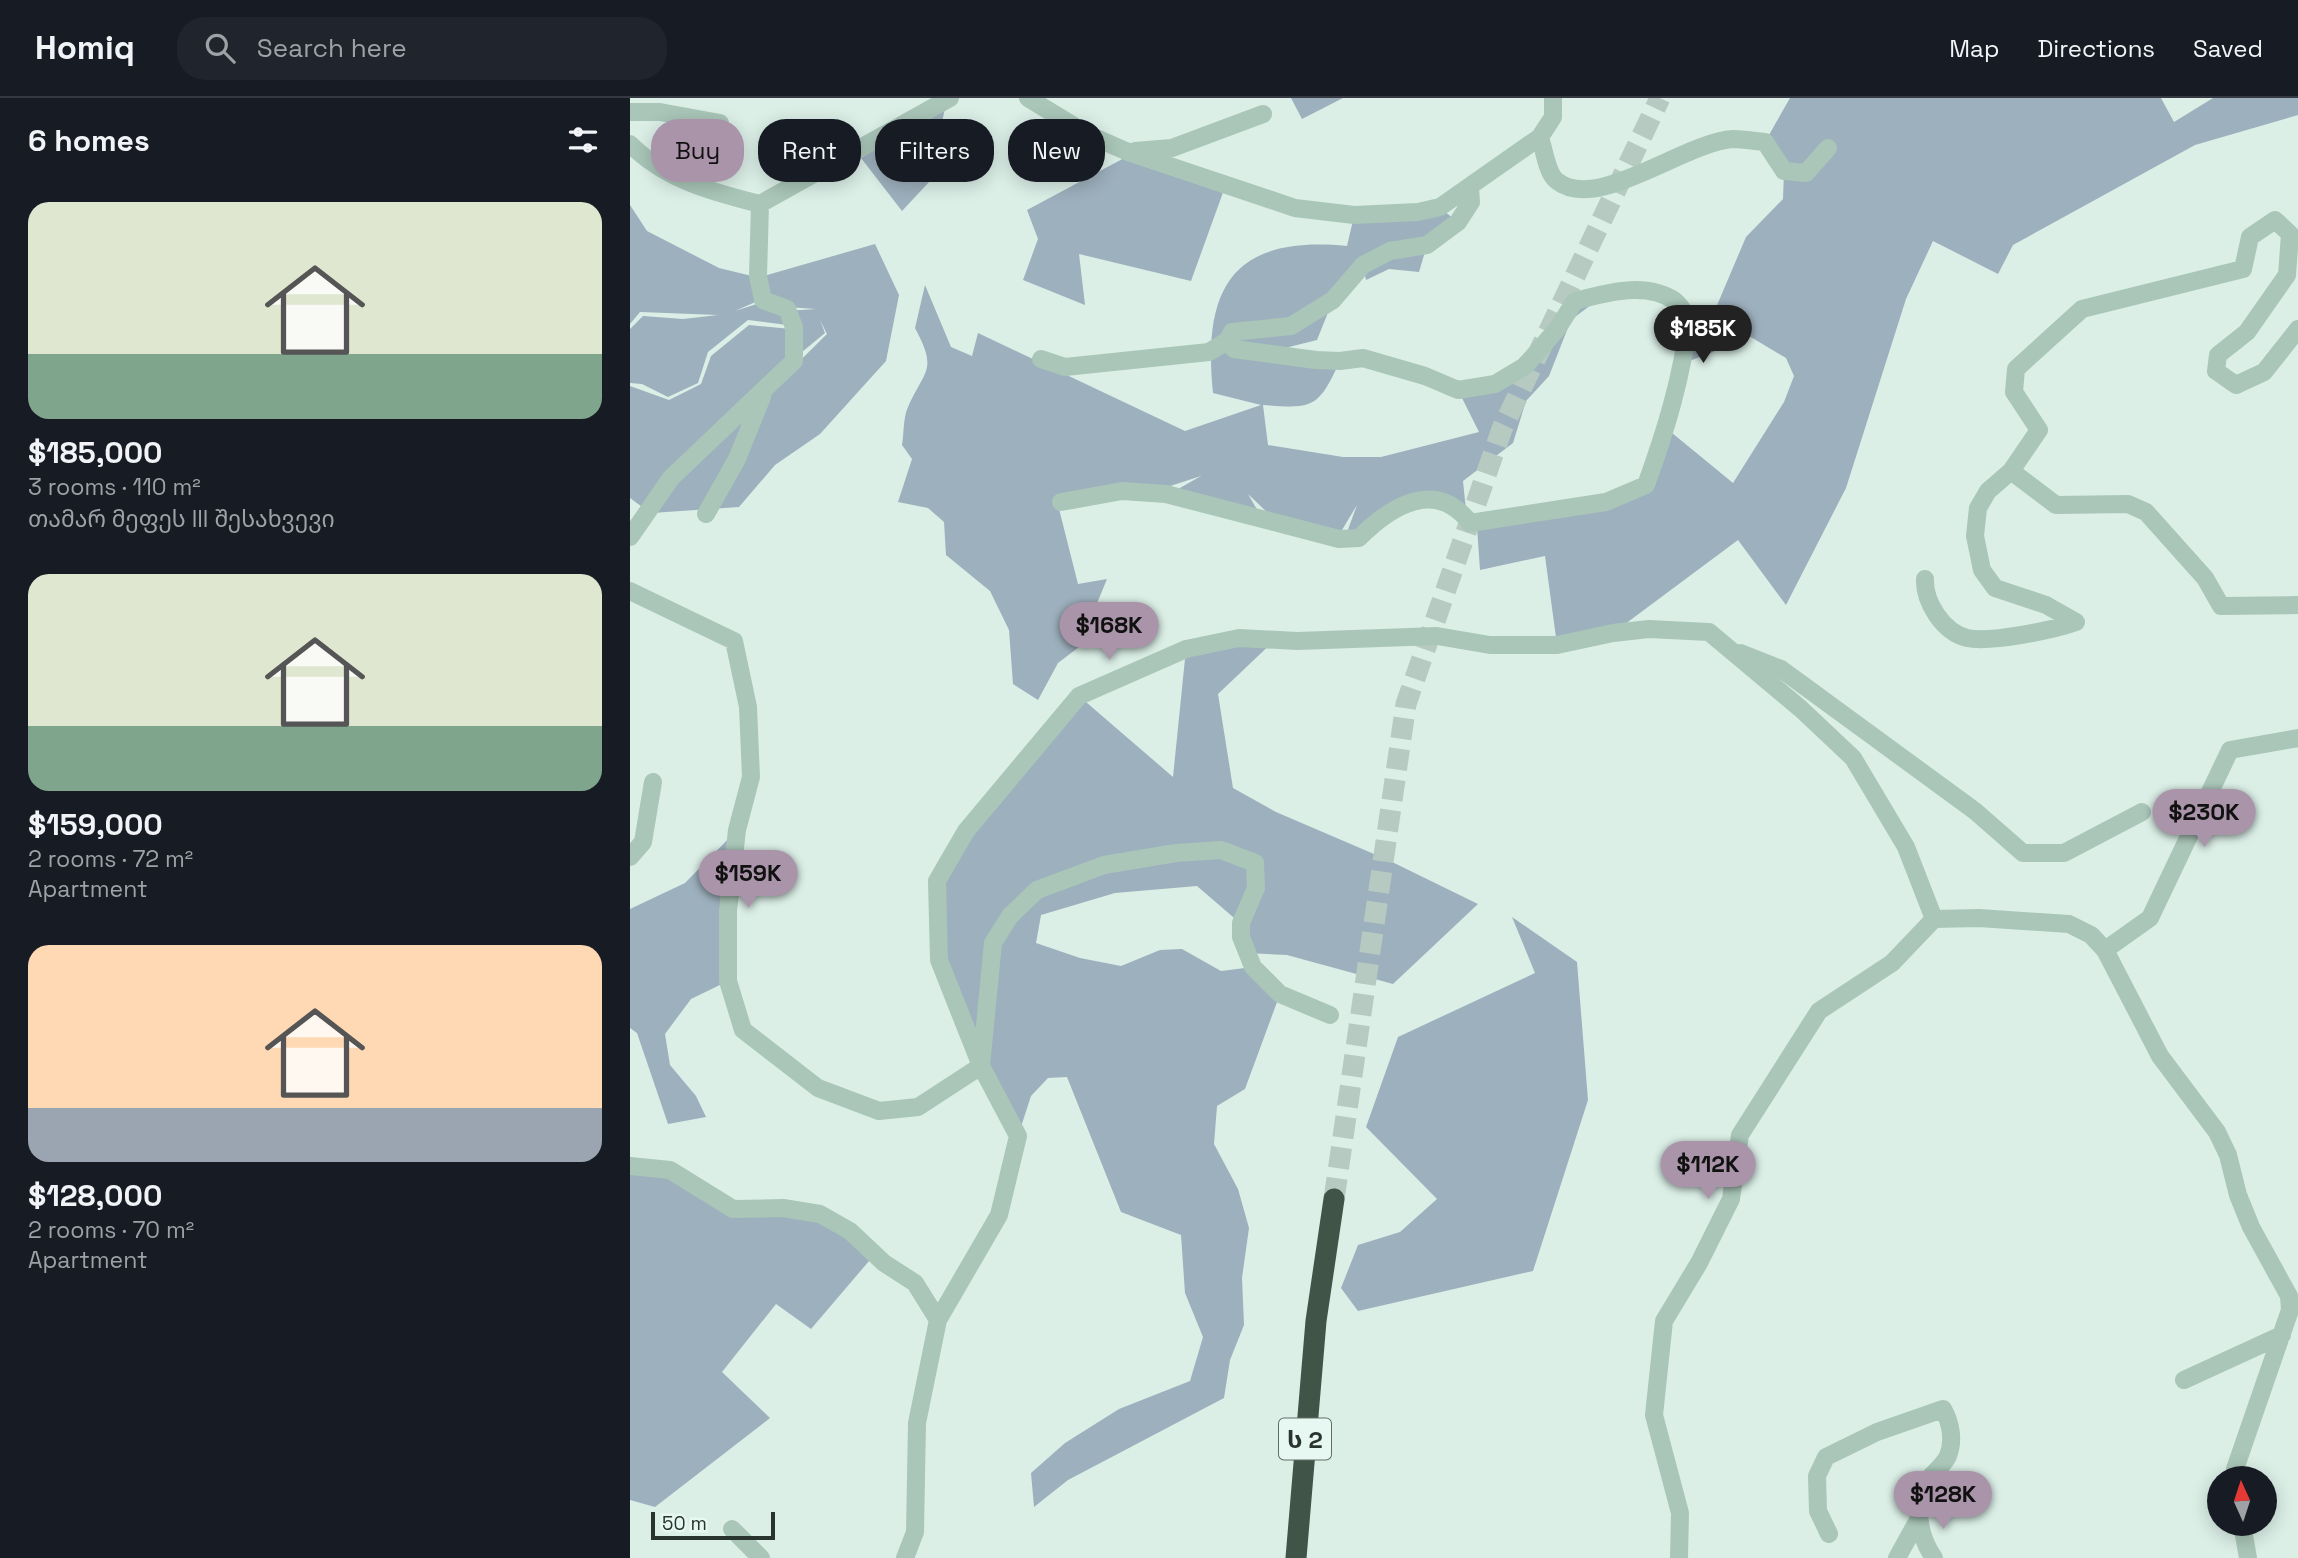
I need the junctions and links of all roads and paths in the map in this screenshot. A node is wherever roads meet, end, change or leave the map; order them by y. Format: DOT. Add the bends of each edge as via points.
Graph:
graph roads {
  1 [pos="950,98"];
  2 [pos="1028,98"];
  3 [pos="1553,98"];
  4 [pos="630,112"];
  5 [pos="1263,114"];
  6 [pos="698,119"];
  7 [pos="1539,137"];
  8 [pos="630,144"];
  9 [pos="1828,148"];
  10 [pos="1128,152"];
  11 [pos="1470,187"];
  12 [pos="760,204"];
  13 [pos="2298,329"];
  14 [pos="1227,341"];
  15 [pos="1041,359"];
  16 [pos="765,389"];
  17 [pos="2011,471"];
  18 [pos="1061,502"];
  19 [pos="706,514"];
  20 [pos="630,537"];
  21 [pos="1925,579"];
  22 [pos="630,591"];
  23 [pos="2298,605"];
  24 [pos="1730,649"];
  25 [pos="2298,738"];
  26 [pos="653,782"];
  27 [pos="2143,812"];
  28 [pos="630,857"];
  29 [pos="1934,919"];
  30 [pos="2105,950"];
  31 [pos="1331,1015"];
  32 [pos="981,1066"];
  33 [pos="630,1167"];
  34 [pos="1334,1199"];
  35 [pos="938,1320"];
  36 [pos="2282,1335"];
  37 [pos="2184,1380"];
  38 [pos="2236,1466"];
  39 [pos="1919,1520"];
  40 [pos="733,1529"];
  41 [pos="1829,1534"];
  42 [pos="2244,1536"];
  43 [pos="761,1558"];
  44 [pos="905,1558"];
  45 [pos="1296,1558"];
  46 [pos="1679,1558"];
  47 [pos="1897,1558"];
  48 [pos="1934,1558"];
  49 [pos="2248,1558"];
  1 -- 12 [label="street"];
  2 -- 10 [label="street" via="1087,134"];
  3 -- 7 [label="street" via="1553,117"];
  4 -- 6 [label="street"];
  5 -- 10 [label="street" via="1172,148"];
  7 -- 9 [label="street" via="1554,179 1572,191 1606,187 1689,151 1732,139 1765,142 1784,171 1806,173"];
  7 -- 11 [label="street"];
  8 -- 12 [label="street" via="647,161 691,185"];
  10 -- 11 [label="street" via="1295,208 1354,215 1418,212 1440,206"];
  11 -- 14 [label="street" via="1471,202 1458,222 1427,245 1390,251 1363,265 1333,300 1291,326 1232,332"];
  12 -- 16 [label="street" via="758,276 763,300 787,309 794,327 794,361"];
  13 -- 17 [label="street" via="2264,372 2236,385 2216,371 2218,355 2247,332 2287,275 2290,234 2275,220 2250,237 2243,269 2081,309 2016,369 2014,392 2039,430"];
  14 -- 15 [label="street" via="1209,352 1065,367"];
  14 -- 18 [label="street" via="1234,349 1276,355 1340,361 1363,358 1458,390 1495,384 1525,366 1575,301 1640,290 1674,300 1689,318 1684,363 1646,485 1606,502 1470,523 1459,508 1433,499 1401,505 1380,516 1359,538 1339,539 1166,494 1122,491"];
  16 -- 19 [label="street" via="737,459"];
  16 -- 20 [label="street" via="671,478"];
  17 -- 21 [label="street" via="1978,508 1975,536 1982,570 1995,587 2046,605 2076,622 2057,629 1966,638 1941,622 1925,590"];
  17 -- 23 [label="street" via="2056,505 2128,504 2146,512 2205,578 2221,606"];
  22 -- 32 [label="street" via="734,641 748,707 751,777 737,830 728,911 728,981 743,1030 818,1088 879,1111 918,1107"];
  24 -- 27 [label="street" via="1781,668 1975,811 2024,853 2064,853"];
  24 -- 29 [label="street" via="1853,758 1906,847"];
  24 -- 32 [label="street" via="1709,632 1649,629 1557,645 1490,645 1437,636 1297,642 1240,638 1186,649 1079,696 966,831 937,881 939,960"];
  25 -- 30 [label="street" via="2230,750 2150,918"];
  26 -- 28 [label="street" via="643,842"];
  29 -- 30 [label="street" via="2069,924 2091,935"];
  29 -- 46 [label="street" via="1892,963 1819,1011 1740,1135 1731,1199 1664,1321 1654,1415 1680,1513"];
  30 -- 36 [label="street" via="2160,1056 2199,1105 2228,1155 2246,1216 2288,1296 2290,1310"];
  31 -- 32 [label="street" via="1280,995 1253,967 1241,937 1241,923 1256,888 1255,863 1221,850 1176,853 1104,865 1037,890 1010,916 993,943"];
  32 -- 35 [label="street" via="1018,1136 999,1215"];
  33 -- 35 [label="street" via="670,1170 733,1209 783,1208 820,1214 850,1231 884,1263 915,1283"];
  34 -- 45 [label="highway, ს 2" via="1317,1321"];
  35 -- 44 [label="street" via="917,1423 915,1532"];
  36 -- 37 [label="street"];
  36 -- 38 [label="street"];
  39 -- 41 [label="street" via="1926,1483 1948,1456 1951,1428 1943,1409 1877,1432 1826,1457 1817,1476 1818,1511"];
  39 -- 47 [label="street"];
  39 -- 48 [label="street"];
  40 -- 43 [label="street"];
  42 -- 49 [label="street"];
}
